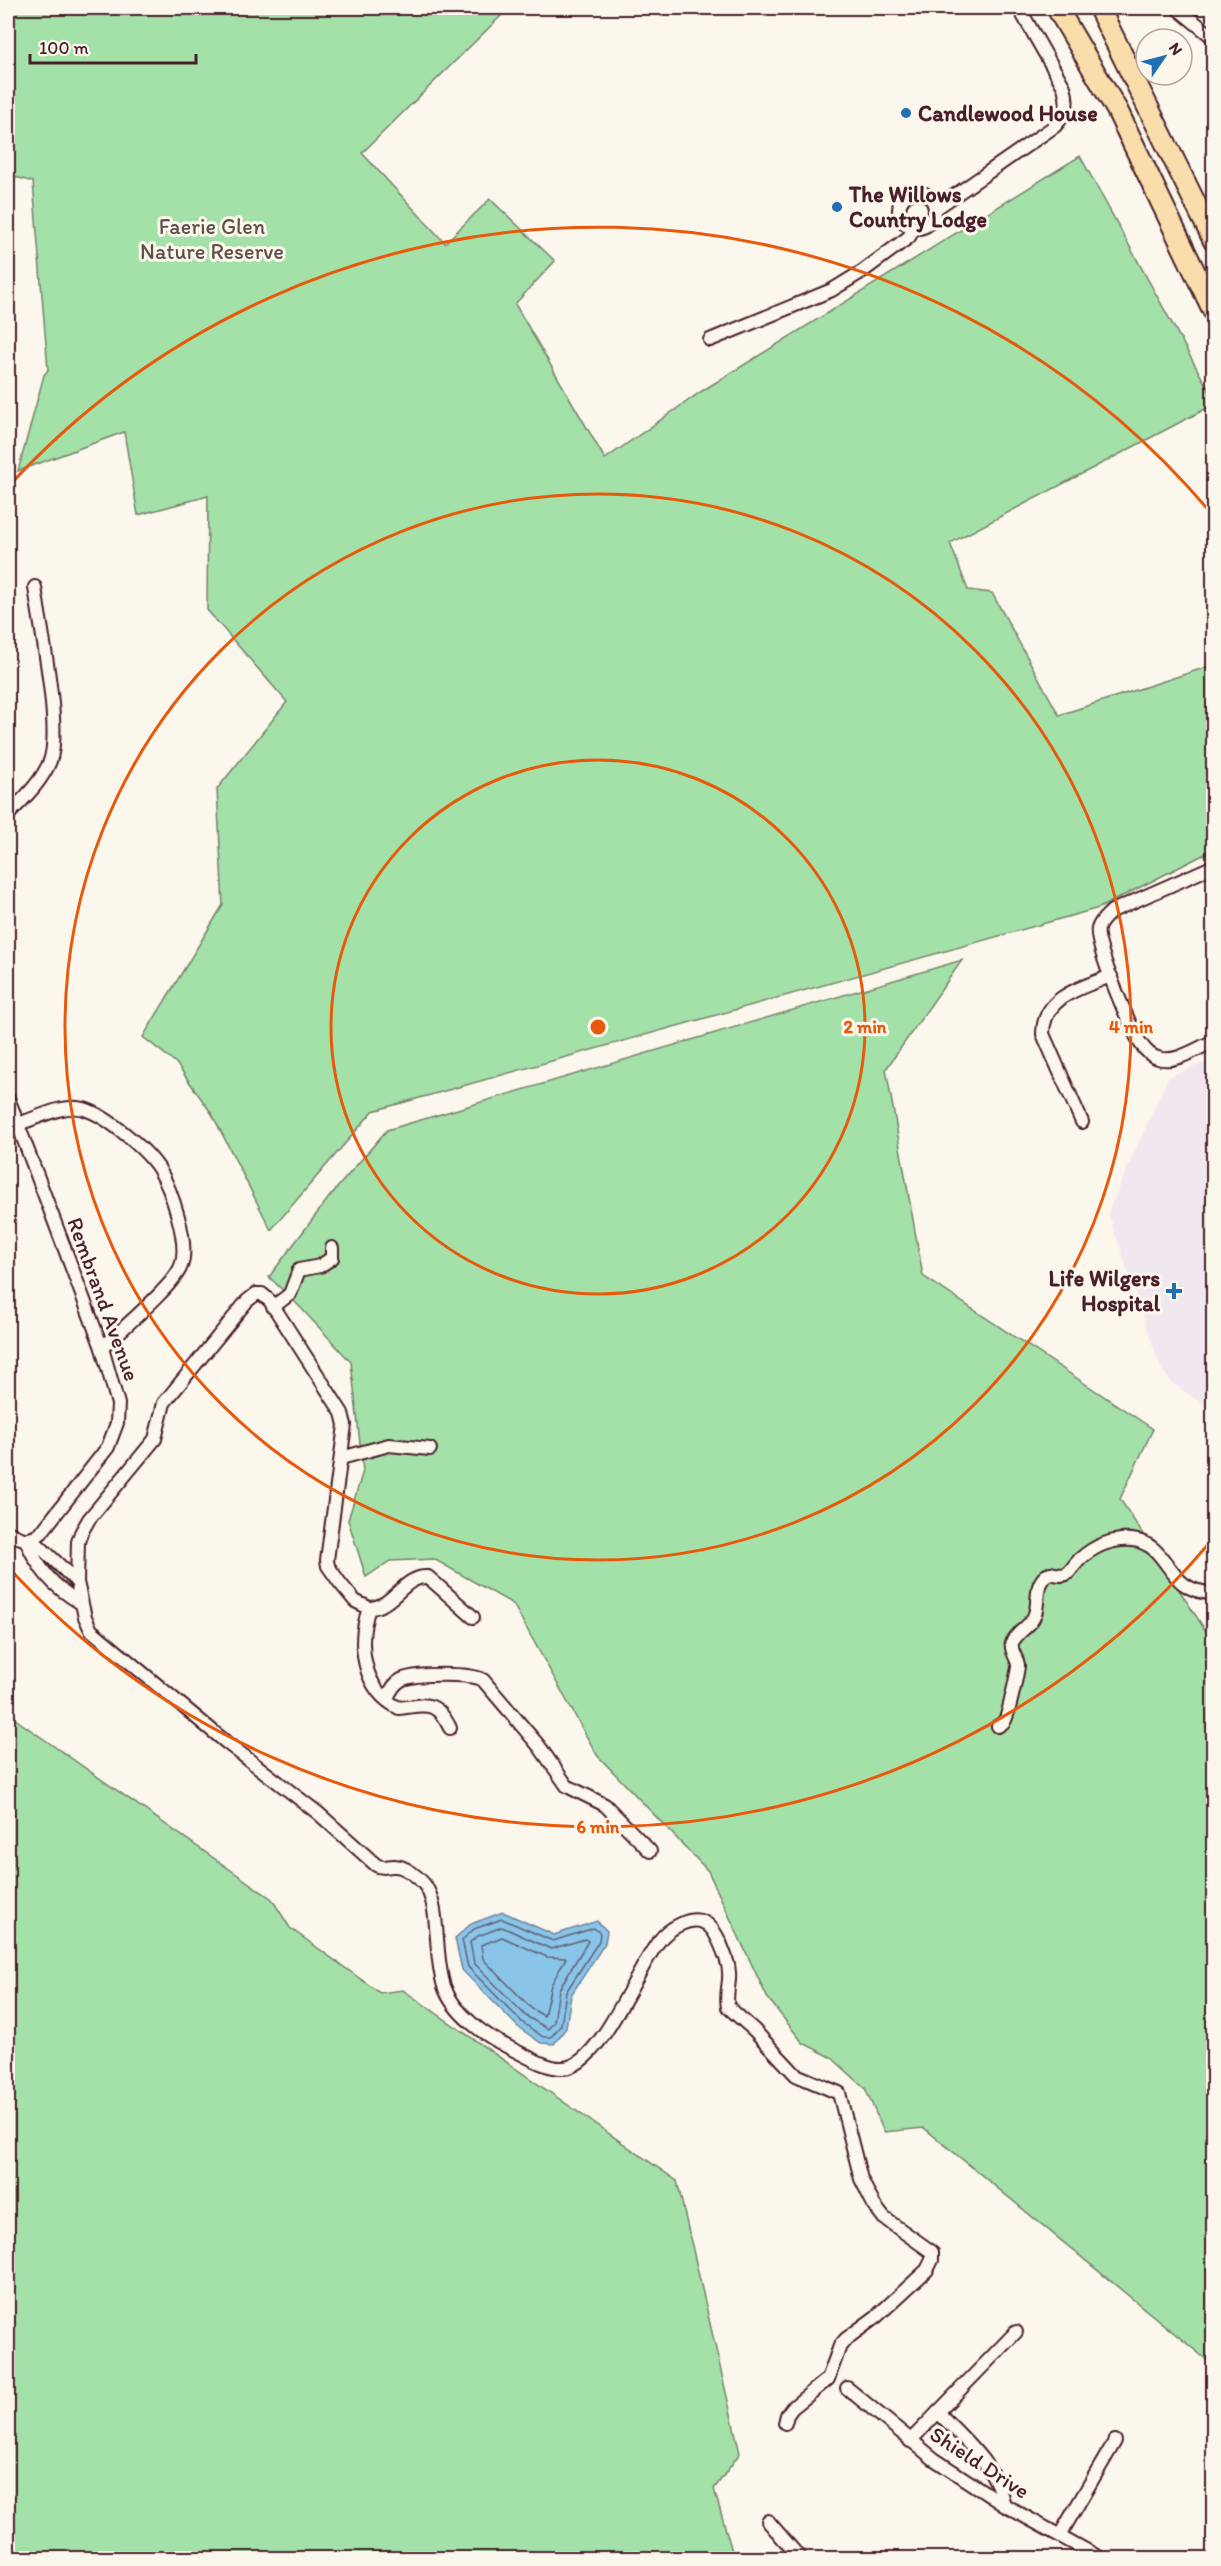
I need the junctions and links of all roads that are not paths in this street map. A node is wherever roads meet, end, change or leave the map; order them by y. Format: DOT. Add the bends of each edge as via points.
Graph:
graph roads {
  1 [pos="1019,8"];
  2 [pos="1057,8"];
  3 [pos="1099,8"];
  4 [pos="1177,8"];
  5 [pos="1214,38"];
  6 [pos="1196,205"];
  7 [pos="935,209"];
  8 [pos="914,228"];
  9 [pos="1214,242"];
  10 [pos="1214,257"];
  11 [pos="1214,312"];
  12 [pos="710,340"];
  13 [pos="35,587"];
  14 [pos="8,815"];
  15 [pos="1214,866"];
  16 [pos="1111,976"];
  17 [pos="1214,1041"];
  18 [pos="8,1098"];
  19 [pos="1082,1122"];
  20 [pos="18,1124"];
  21 [pos="332,1248"];
  22 [pos="273,1307"];
  23 [pos="102,1348"];
  24 [pos="430,1449"];
  25 [pos="341,1458"];
  26 [pos="1214,1518"];
  27 [pos="1214,1528"];
  28 [pos="8,1532"];
  29 [pos="33,1537"];
  30 [pos="77,1581"];
  31 [pos="1209,1593"];
  32 [pos="81,1603"];
  33 [pos="369,1608"];
  34 [pos="472,1617"];
  35 [pos="387,1699"];
  36 [pos="998,1726"];
  37 [pos="450,1728"];
  38 [pos="650,1851"];
  39 [pos="1016,2332"];
  40 [pos="847,2388"];
  41 [pos="938,2412"];
  42 [pos="785,2423"];
  43 [pos="910,2441"];
  44 [pos="1115,2441"];
  45 [pos="1004,2505"];
  46 [pos="768,2521"];
  47 [pos="1060,2535"];
  48 [pos="800,2559"];
  49 [pos="1100,2559"];
  1 -- 7 [label="street" via="1064,87 1068,100 1065,114 1054,126"];
  2 -- 11 [label="main road" via="1117,110"];
  3 -- 6 [label="main road"];
  4 -- 5 [label="street"];
  6 -- 9 [label="main road"];
  6 -- 10 [label="main road"];
  7 -- 8 [label="street" via="929,224"];
  7 -- 8 [label="street" via="931,199 922,193 906,196 900,205 901,217"];
  8 -- 12 [label="street" via="909,237 832,290"];
  13 -- 14 [label="street" via="54,731 52,754 39,782"];
  15 -- 16 [label="street" via="1112,911 1102,920 1098,941"];
  16 -- 17 [label="street" via="1139,1042 1148,1053 1165,1060"];
  16 -- 19 [label="street" via="1057,1001 1043,1022 1043,1034"];
  18 -- 20 [label="street, Rembrand Avenue"];
  20 -- 23 [label="street, Rembrand Avenue"];
  20 -- 23 [label="street" via="67,1108 84,1108 112,1125 163,1176 182,1233 182,1265 172,1281"];
  21 -- 22 [label="street" via="332,1258 323,1265 299,1270 290,1294"];
  22 -- 25 [label="street" via="341,1409 345,1425"];
  22 -- 30 [label="street" via="262,1294 247,1301 164,1403 155,1439 81,1533"];
  23 -- 29 [label="street, Rembrand Avenue" via="118,1404 112,1439 104,1454"];
  24 -- 25 [label="street" via="389,1445"];
  25 -- 33 [label="street" via="327,1546 328,1566 355,1601"];
  26 -- 27 [label="street"];
  28 -- 29 [label="street"];
  29 -- 30 [label="street"];
  29 -- 32 [label="street" via="42,1572 58,1589"];
  30 -- 32 [label="street"];
  31 -- 36 [label="street" via="1180,1583 1155,1548 1135,1540 1114,1539 1083,1557 1068,1573 1042,1577 1035,1616 1013,1642 1017,1676 1006,1719"];
  32 -- 42 [label="street" via="87,1623 99,1637 318,1813 373,1863 380,1868 400,1866 422,1882 435,1913 442,1979 448,1995 467,2018 509,2048 558,2068 578,2064 602,2036 663,1936 688,1921 698,1919 708,1924 728,1965 728,2007 796,2075 839,2092 861,2179 874,2205 884,2217 932,2252 927,2270 883,2312 846,2339 828,2379 792,2408"];
  33 -- 34 [label="street" via="384,1605 422,1576 433,1579"];
  33 -- 35 [label="street" via="364,1665 371,1682"];
  35 -- 37 [label="street" via="400,1708 431,1706 444,1716"];
  35 -- 38 [label="street" via="406,1678 462,1674 483,1680 567,1786 605,1805"];
  39 -- 41 [label="street"];
  40 -- 43 [label="street, Shield Drive"];
  41 -- 43 [label="street"];
  41 -- 45 [label="street" via="988,2466 1000,2486"];
  43 -- 45 [label="street, Shield Drive"];
  44 -- 47 [label="street"];
  45 -- 47 [label="street, Shield Drive"];
  46 -- 48 [label="street"];
  47 -- 49 [label="street, Shield Drive"];
}
